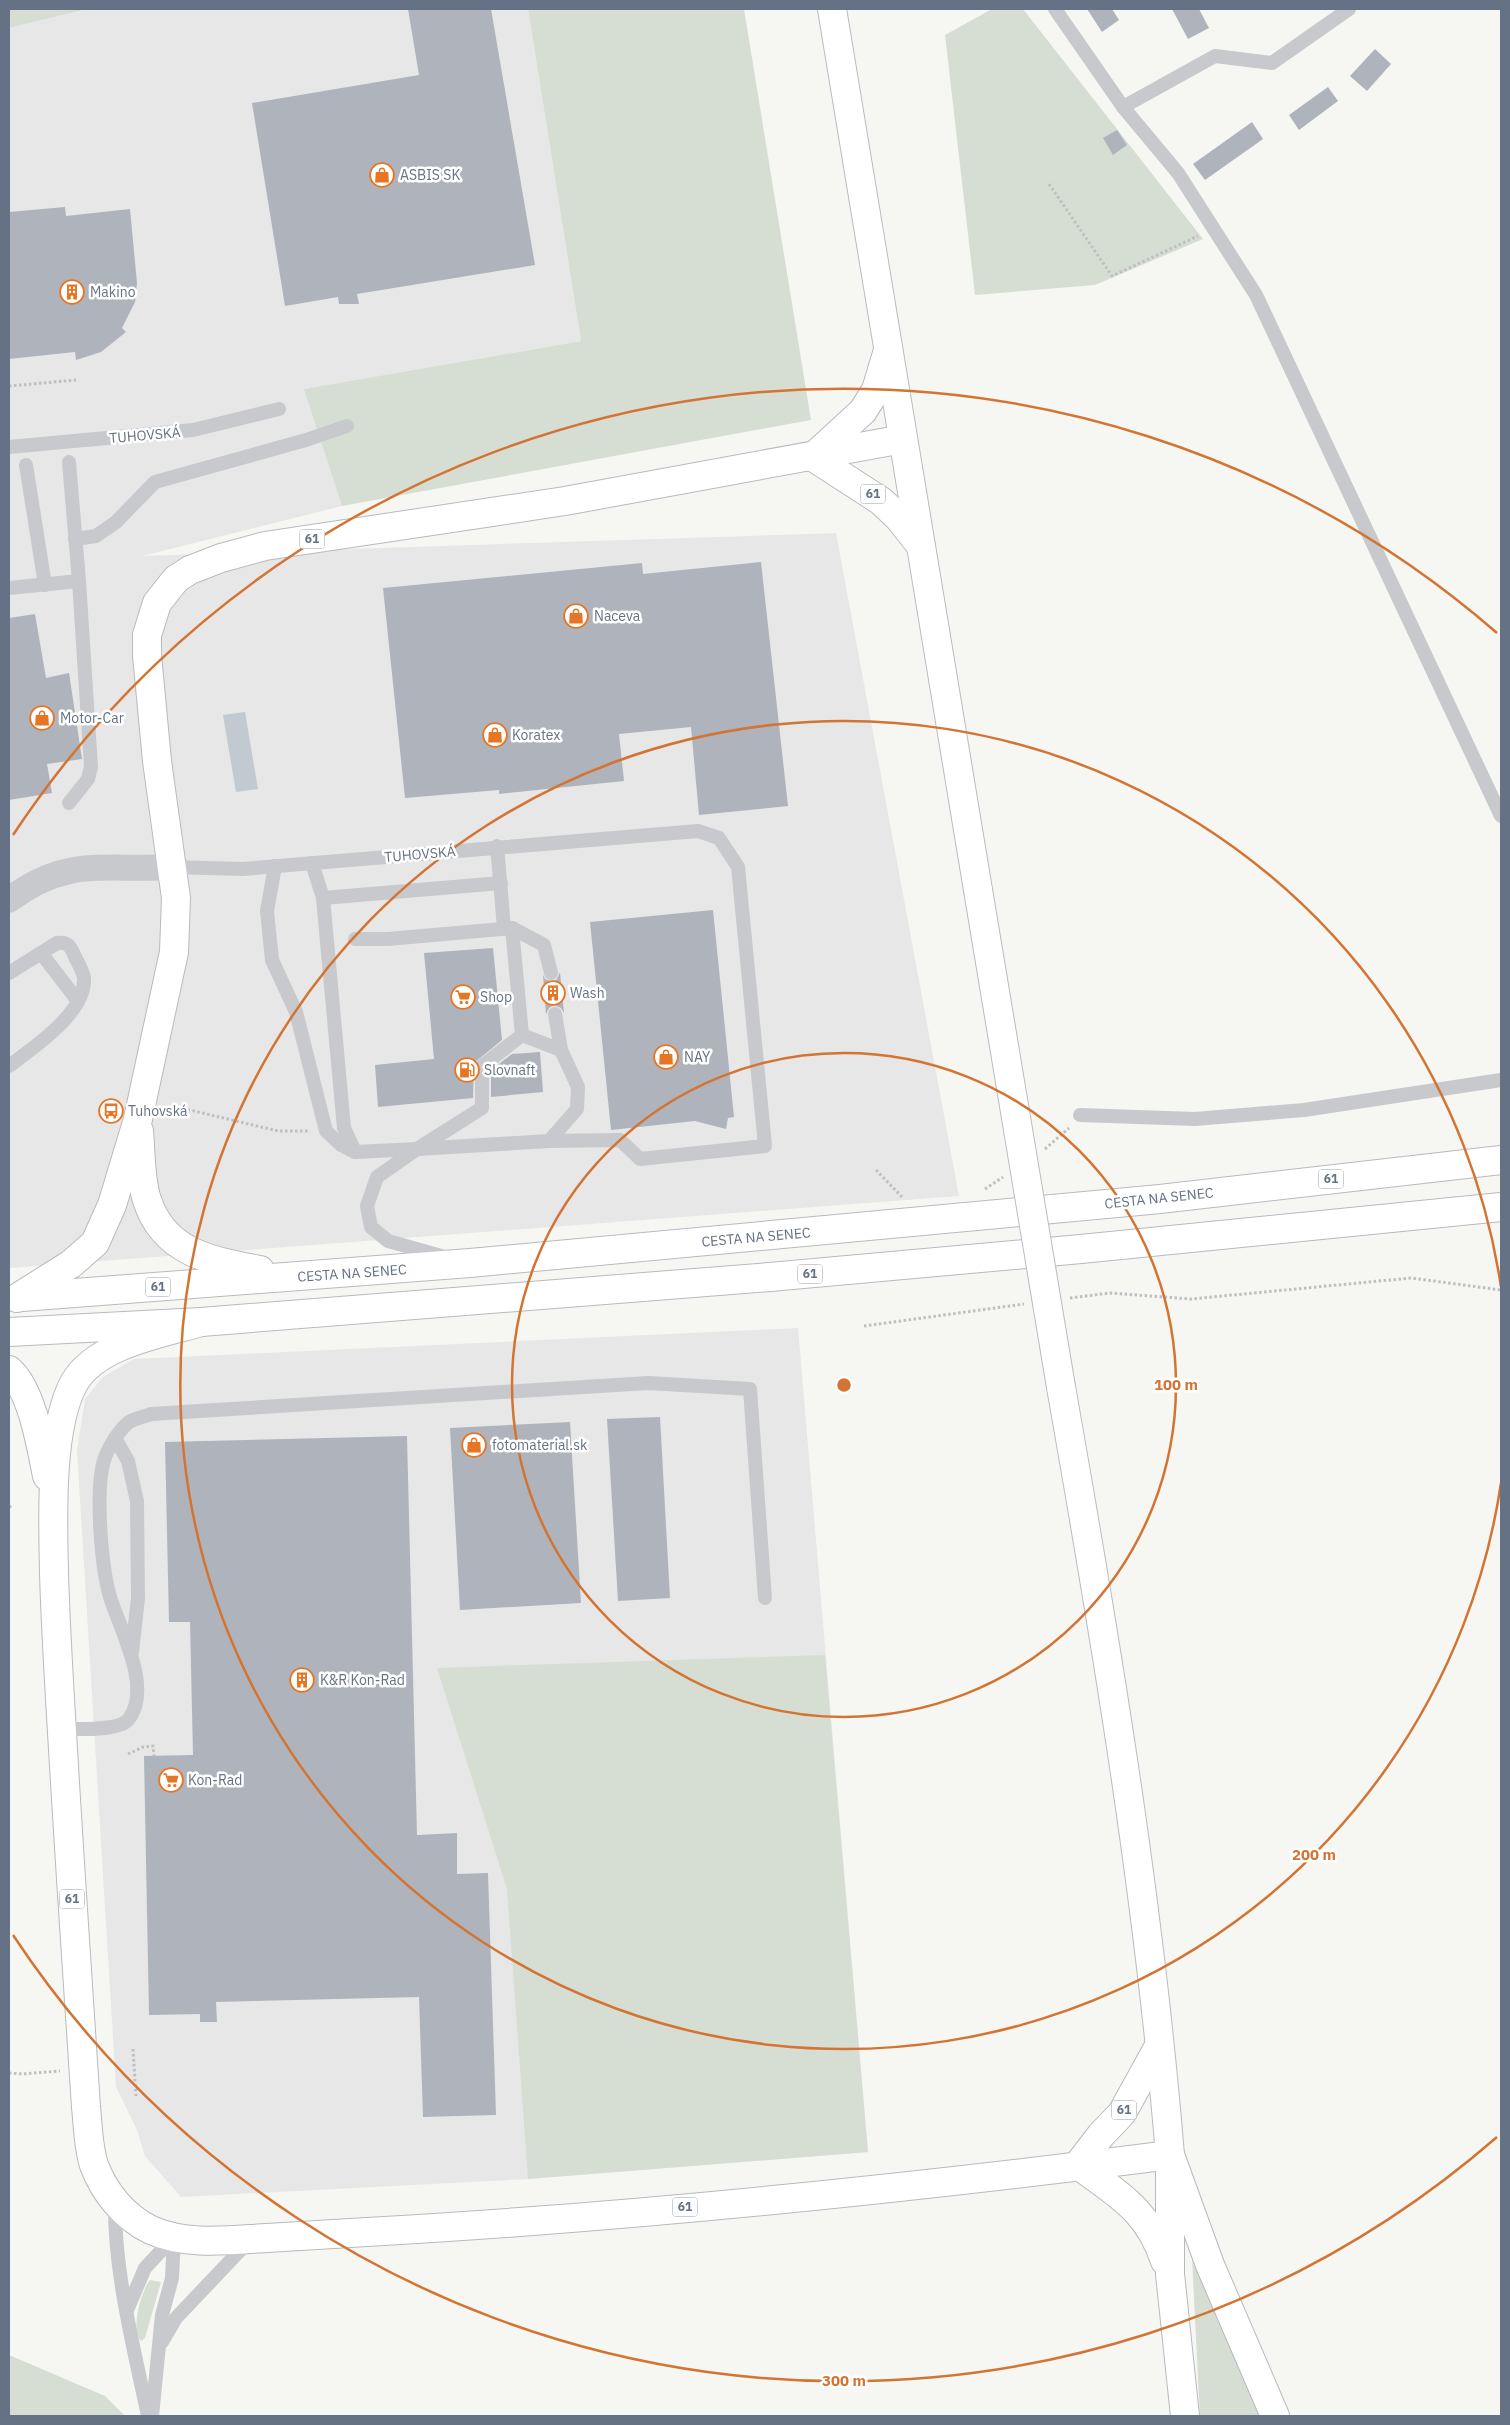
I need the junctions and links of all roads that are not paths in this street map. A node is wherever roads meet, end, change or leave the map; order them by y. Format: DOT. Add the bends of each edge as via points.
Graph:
graph roads {
  1 [pos="832,9"];
  2 [pos="1055,9"];
  3 [pos="1349,9"];
  4 [pos="1123,107"];
  5 [pos="888,350"];
  6 [pos="279,409"];
  7 [pos="347,426"];
  8 [pos="903,439"];
  9 [pos="9,447"];
  10 [pos="813,457"];
  11 [pos="70,462"];
  12 [pos="26,465"];
  13 [pos="75,539"];
  14 [pos="920,546"];
  15 [pos="79,581"];
  16 [pos="45,585"];
  17 [pos="9,588"];
  18 [pos="70,803"];
  19 [pos="1501,816"];
  20 [pos="498,846"];
  21 [pos="312,863"];
  22 [pos="275,866"];
  23 [pos="171,867"];
  24 [pos="501,882"];
  25 [pos="323,898"];
  26 [pos="9,900"];
  27 [pos="508,928"];
  28 [pos="354,939"];
  29 [pos="41,953"];
  30 [pos="9,973"];
  31 [pos="551,973"];
  32 [pos="78,1001"];
  33 [pos="555,1014"];
  34 [pos="522,1035"];
  35 [pos="561,1050"];
  36 [pos="9,1066"];
  37 [pos="1501,1080"];
  38 [pos="1080,1115"];
  39 [pos="138,1119"];
  40 [pos="549,1141"];
  41 [pos="417,1149"];
  42 [pos="355,1152"];
  43 [pos="1501,1160"];
  44 [pos="1501,1206"];
  45 [pos="470,1264"];
  46 [pos="298,1277"];
  47 [pos="13,1298"];
  48 [pos="201,1322"];
  49 [pos="9,1332"];
  50 [pos="9,1370"];
  51 [pos="115,1438"];
  52 [pos="52,1504"];
  53 [pos="765,1598"];
  54 [pos="131,1656"];
  55 [pos="62,1729"];
  56 [pos="1159,2046"];
  57 [pos="1170,2155"];
  58 [pos="1078,2165"];
  59 [pos="115,2202"];
  60 [pos="174,2237"];
  61 [pos="251,2239"];
  62 [pos="1170,2274"];
  63 [pos="127,2310"];
  64 [pos="160,2347"];
  65 [pos="148,2416"];
  66 [pos="152,2416"];
  67 [pos="1185,2416"];
  68 [pos="1275,2416"];
  1 -- 5 [label="main road"];
  2 -- 4 [label="lane"];
  3 -- 4 [label="lane" via="1272,63 1215,56"];
  4 -- 19 [label="lane" via="1178,173 1256,294"];
  5 -- 8 [label="main road"];
  5 -- 10 [label="main road" via="876,390 863,411"];
  6 -- 9 [label="lane, TUHOVSKÁ" via="193,430"];
  7 -- 13 [label="lane" via="155,482 116,522 96,536"];
  8 -- 10 [label="main road, 61"];
  8 -- 14 [label="main road"];
  10 -- 14 [label="main road, 61" via="880,501 898,517"];
  10 -- 23 [label="main road, 61" via="565,501 265,546 190,570 176,579 160,597 147,635 157,761"];
  11 -- 13 [label="lane"];
  12 -- 16 [label="lane"];
  13 -- 15 [label="lane"];
  14 -- 56 [label="main road, bridge" via="1102,1614 1130,1803"];
  15 -- 16 [label="lane"];
  15 -- 18 [label="lane" via="91,767 88,779"];
  16 -- 17 [label="lane"];
  20 -- 21 [label="lane, TUHOVSKÁ"];
  20 -- 24 [label="lane"];
  20 -- 40 [label="lane, TUHOVSKÁ" via="698,830 719,838 738,867 764,1146 640,1159 620,1140"];
  21 -- 22 [label="lane, TUHOVSKÁ"];
  21 -- 25 [label="lane"];
  22 -- 23 [label="lane, TUHOVSKÁ"];
  22 -- 42 [label="lane" via="267,911 272,960 296,1012 326,1131 341,1145"];
  23 -- 26 [label="street, TUHOVSKÁ" via="73,868 44,877"];
  23 -- 39 [label="main road, 61" via="176,898 174,952"];
  24 -- 25 [label="lane"];
  24 -- 27 [label="lane"];
  25 -- 42 [label="lane" via="344,1128"];
  27 -- 28 [label="lane"];
  27 -- 31 [label="lane" via="544,945"];
  27 -- 34 [label="lane"];
  29 -- 30 [label="lane"];
  29 -- 32 [label="lane"];
  29 -- 32 [label="lane" via="64,942 70,945 84,975"];
  32 -- 36 [label="lane" via="60,1025"];
  33 -- 35 [label="lane"];
  34 -- 35 [label="lane"];
  34 -- 41 [label="lane" via="482,1066 482,1108"];
  35 -- 40 [label="lane" via="578,1087 578,1109"];
  37 -- 38 [label="lane" via="1304,1110 1194,1119"];
  39 -- 46 [label="main road, 61" via="146,1198 159,1226 174,1242 224,1264"];
  39 -- 47 [label="main road, 61" via="112,1205 95,1243 71,1264"];
  40 -- 41 [label="lane"];
  41 -- 42 [label="lane"];
  41 -- 45 [label="lane" via="377,1178 367,1206 371,1227 388,1241"];
  43 -- 45 [label="main road, CESTA NA SENEC / 61" via="1150,1200"];
  44 -- 48 [label="main road, 61" via="750,1279"];
  45 -- 46 [label="main road, CESTA NA SENEC / 61"];
  46 -- 47 [label="main road, CESTA NA SENEC / 61"];
  48 -- 49 [label="main road, 61"];
  48 -- 52 [label="main road, 61" via="130,1343 97,1357 75,1382 65,1407"];
  50 -- 52 [label="main road, 61" via="25,1394 40,1439"];
  51 -- 53 [label="lane" via="130,1422 151,1414 648,1383 750,1389"];
  51 -- 54 [label="lane" via="128,1461 137,1501 138,1598"];
  51 -- 54 [label="lane" via="104,1460 100,1531 110,1598"];
  52 -- 55 [label="main road, 61"];
  54 -- 55 [label="lane" via="136,1688 133,1711 127,1721 117,1727"];
  55 -- 59 [label="main road, 61" via="83,2069 94,2165"];
  56 -- 57 [label="main road"];
  56 -- 58 [label="main road, 61" via="1122,2113"];
  57 -- 58 [label="main road, 61"];
  57 -- 62 [label="main road"];
  57 -- 68 [label="main road" via="1210,2265"];
  58 -- 61 [label="main road, 61" via="902,2187 468,2226"];
  58 -- 62 [label="main road" via="1127,2200 1146,2220 1160,2244"];
  59 -- 60 [label="main road, 61" via="137,2222"];
  59 -- 63 [label="lane" via="115,2226"];
  60 -- 61 [label="main road, 61" via="205,2241"];
  60 -- 63 [label="lane" via="145,2268"];
  60 -- 64 [label="lane" via="172,2278 162,2315"];
  61 -- 64 [label="lane" via="176,2318"];
  62 -- 67 [label="main road"];
  63 -- 65 [label="lane"];
  64 -- 66 [label="lane"];
}
